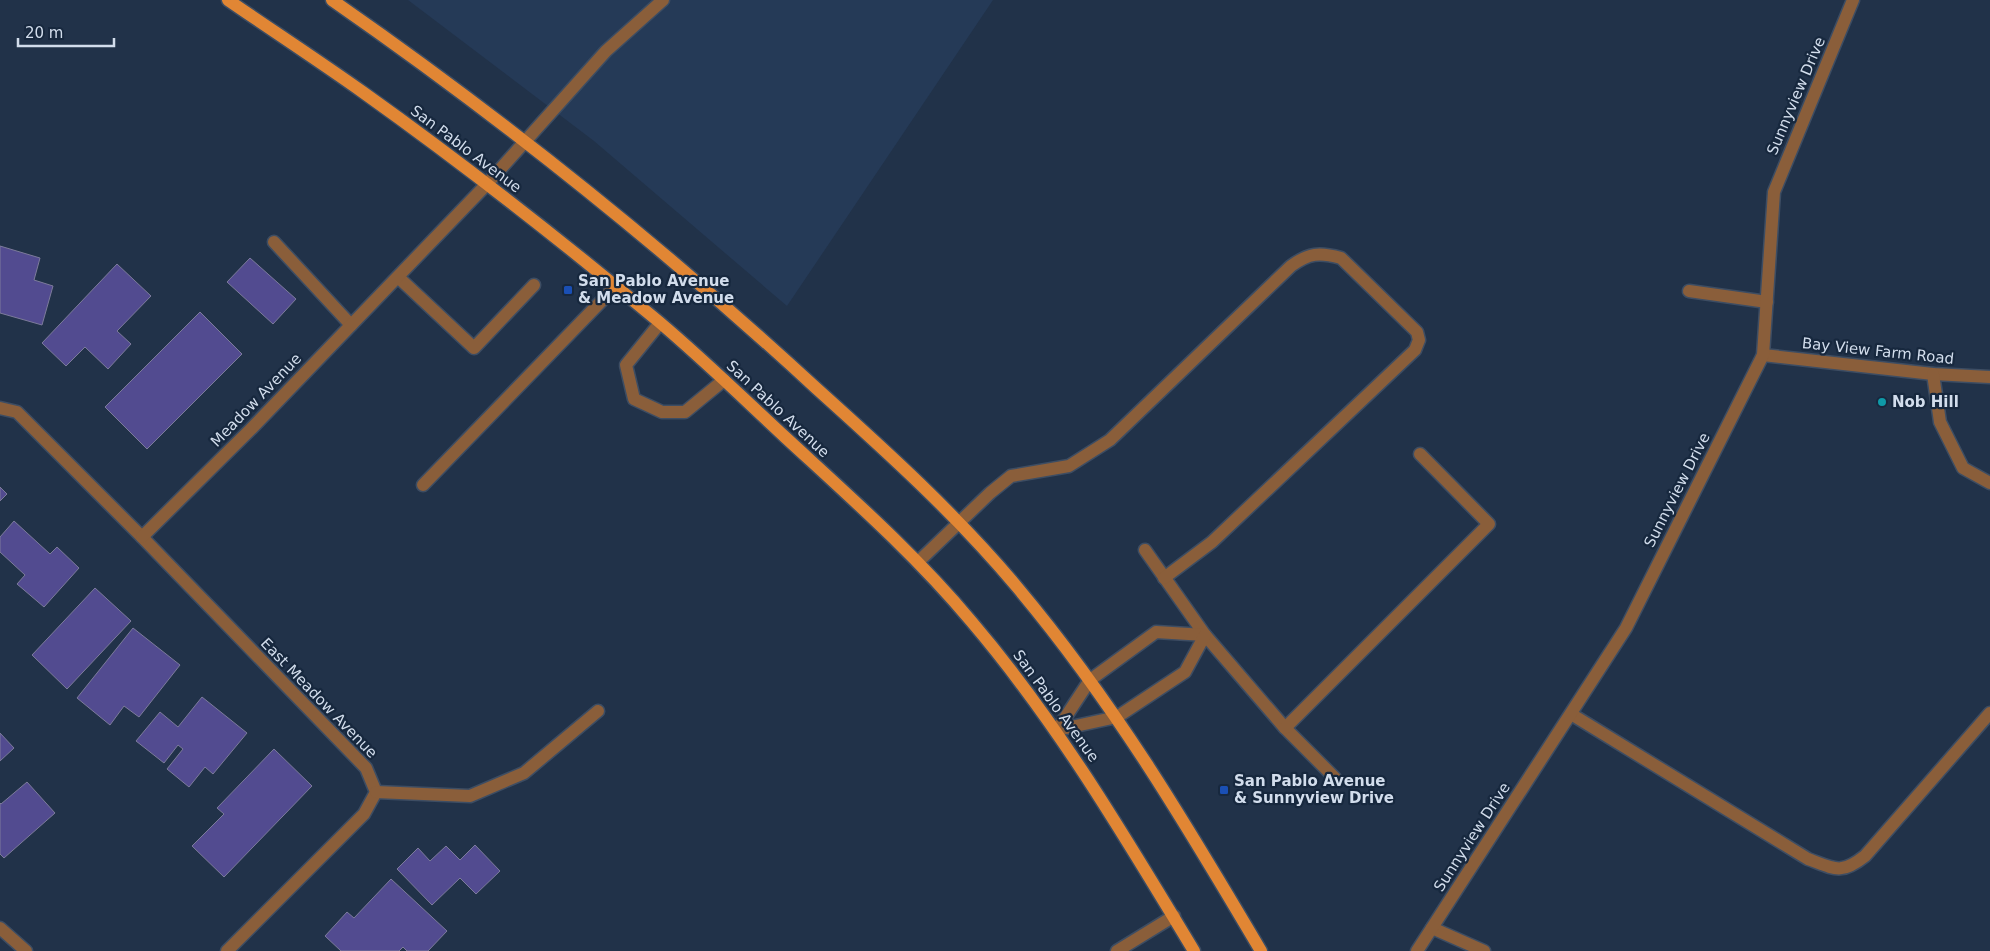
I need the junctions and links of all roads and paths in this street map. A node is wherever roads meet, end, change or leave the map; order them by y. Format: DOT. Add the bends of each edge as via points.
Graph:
graph roads {
  1 [pos="228,0"];
  2 [pos="332,0"];
  3 [pos="663,0"];
  4 [pos="1853,0"];
  5 [pos="524,142"];
  6 [pos="486,184"];
  7 [pos="274,242"];
  8 [pos="398,276"];
  9 [pos="534,285"];
  10 [pos="615,286"];
  11 [pos="1689,291"];
  12 [pos="1767,302"];
  13 [pos="660,323"];
  14 [pos="352,325"];
  15 [pos="1763,355"];
  16 [pos="1933,374"];
  17 [pos="1990,377"];
  18 [pos="724,380"];
  19 [pos="0,408"];
  20 [pos="1420,454"];
  21 [pos="1990,483"];
  22 [pos="423,485"];
  23 [pos="959,524"];
  24 [pos="142,537"];
  25 [pos="1145,550"];
  26 [pos="918,562"];
  27 [pos="1164,578"];
  28 [pos="1205,635"];
  29 [pos="1090,680"];
  30 [pos="598,711"];
  31 [pos="1990,713"];
  32 [pos="1571,714"];
  33 [pos="1117,717"];
  34 [pos="1285,728"];
  35 [pos="1057,730"];
  36 [pos="1335,778"];
  37 [pos="376,792"];
  38 [pos="1174,916"];
  39 [pos="0,928"];
  40 [pos="1432,928"];
  41 [pos="26,951"];
  42 [pos="227,951"];
  43 [pos="1117,951"];
  44 [pos="1194,951"];
  45 [pos="1261,951"];
  46 [pos="1416,951"];
  47 [pos="1484,951"];
  1 -- 6 [label="main road, San Pablo Avenue" via="363,92"];
  2 -- 5 [label="main road"];
  3 -- 5 [label="street, Meadow Avenue" via="606,51"];
  4 -- 12 [label="street, Sunnyview Drive" via="1774,192"];
  5 -- 6 [label="street, Meadow Avenue"];
  5 -- 23 [label="main road" via="621,217 733,312"];
  6 -- 8 [label="street, Meadow Avenue"];
  6 -- 10 [label="main road, San Pablo Avenue"];
  7 -- 14 [label="street"];
  8 -- 9 [label="street" via="474,348"];
  8 -- 14 [label="street, Meadow Avenue"];
  10 -- 13 [label="main road, San Pablo Avenue"];
  10 -- 22 [label="street"];
  11 -- 12 [label="street"];
  12 -- 15 [label="street, Sunnyview Drive"];
  13 -- 18 [label="main road, San Pablo Avenue"];
  13 -- 18 [label="street" via="626,365 634,399 662,412 685,412"];
  14 -- 24 [label="street, Meadow Avenue"];
  15 -- 16 [label="street, Bay View Farm Road"];
  15 -- 32 [label="street, Sunnyview Drive" via="1626,628"];
  16 -- 17 [label="street, Bay View Farm Road"];
  16 -- 21 [label="street" via="1940,422 1963,468"];
  18 -- 26 [label="main road, San Pablo Avenue"];
  19 -- 24 [label="street" via="17,412"];
  20 -- 34 [label="street" via="1489,524"];
  23 -- 26 [label="street"];
  23 -- 27 [label="street" via="1011,476 1070,466 1110,440 1303,257 1327,254 1341,258 1417,332 1419,340 1415,350 1212,542"];
  23 -- 29 [label="main road" via="1015,584"];
  24 -- 37 [label="street, East Meadow Avenue" via="366,768"];
  25 -- 27 [label="street"];
  26 -- 35 [label="main road, San Pablo Avenue" via="971,621"];
  27 -- 28 [label="street"];
  28 -- 29 [label="street" via="1156,632"];
  28 -- 33 [label="street" via="1185,672"];
  28 -- 34 [label="street"];
  29 -- 33 [label="main road"];
  29 -- 35 [label="street"];
  30 -- 37 [label="street" via="524,773 470,796"];
  31 -- 32 [label="street" via="1865,856 1850,867 1835,869 1808,859"];
  32 -- 40 [label="street, Sunnyview Drive"];
  33 -- 35 [label="street"];
  33 -- 45 [label="main road"];
  34 -- 36 [label="street"];
  35 -- 38 [label="main road, San Pablo Avenue"];
  37 -- 42 [label="street" via="364,814"];
  38 -- 43 [label="street"];
  38 -- 44 [label="main road, San Pablo Avenue"];
  39 -- 41 [label="street"];
  40 -- 46 [label="street, Sunnyview Drive"];
  40 -- 47 [label="street"];
}
